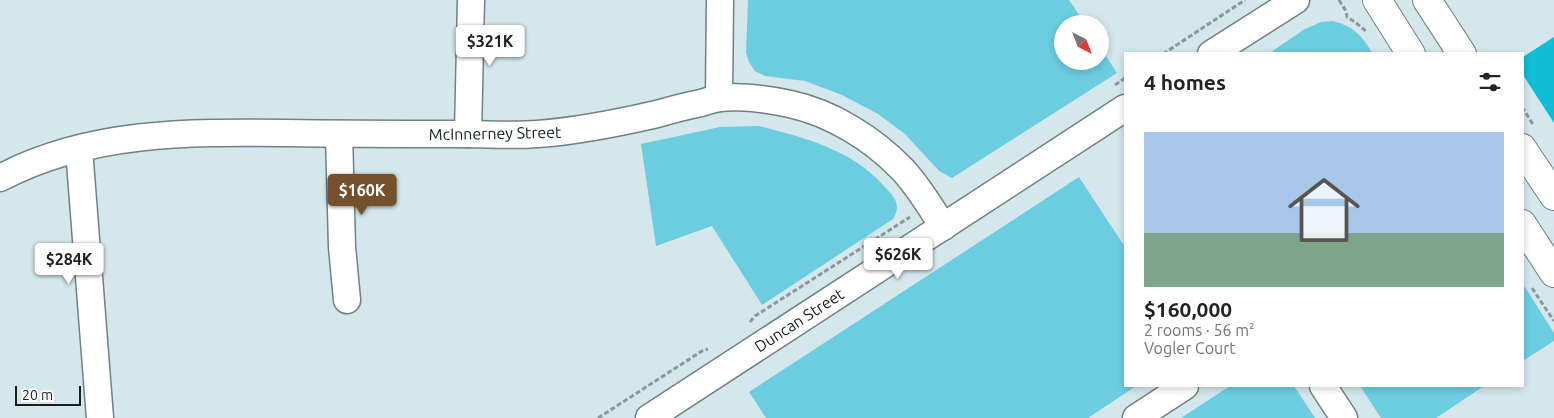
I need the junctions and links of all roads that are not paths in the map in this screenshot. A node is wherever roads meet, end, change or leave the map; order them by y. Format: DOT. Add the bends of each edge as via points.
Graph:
graph roads {
  1 [pos="470,0"];
  2 [pos="720,0"];
  3 [pos="1296,0"];
  4 [pos="1377,0"];
  5 [pos="1427,0"];
  6 [pos="1214,52"];
  7 [pos="1410,52"];
  8 [pos="1461,52"];
  9 [pos="719,98"];
  10 [pos="1124,109"];
  11 [pos="339,134"];
  12 [pos="468,134"];
  13 [pos="79,149"];
  14 [pos="1524,151"];
  15 [pos="0,178"];
  16 [pos="1554,196"];
  17 [pos="943,227"];
  18 [pos="1524,227"];
  19 [pos="1554,273"];
  20 [pos="347,300"];
  21 [pos="1183,387"];
  22 [pos="1325,387"];
  23 [pos="100,418"];
  24 [pos="649,418"];
  25 [pos="1136,418"];
  26 [pos="1344,418"];
  1 -- 12 [label="street"];
  2 -- 9 [label="street"];
  3 -- 6 [label="street"];
  4 -- 7 [label="main road"];
  5 -- 8 [label="main road"];
  9 -- 12 [label="street, McInnerney Street" via="584,129 534,134"];
  9 -- 17 [label="street, McInnerney Street" via="758,99 793,105 825,116 855,132 904,171"];
  10 -- 17 [label="street, Duncan Street"];
  11 -- 12 [label="street, McInnerney Street"];
  11 -- 13 [label="street, McInnerney Street" via="192,133 149,136"];
  11 -- 20 [label="street"];
  13 -- 15 [label="street, McInnerney Street" via="37,161"];
  13 -- 23 [label="street"];
  14 -- 16 [label="main road"];
  17 -- 24 [label="street, Duncan Street"];
  18 -- 19 [label="main road"];
  21 -- 25 [label="street"];
  22 -- 26 [label="street"];
}
